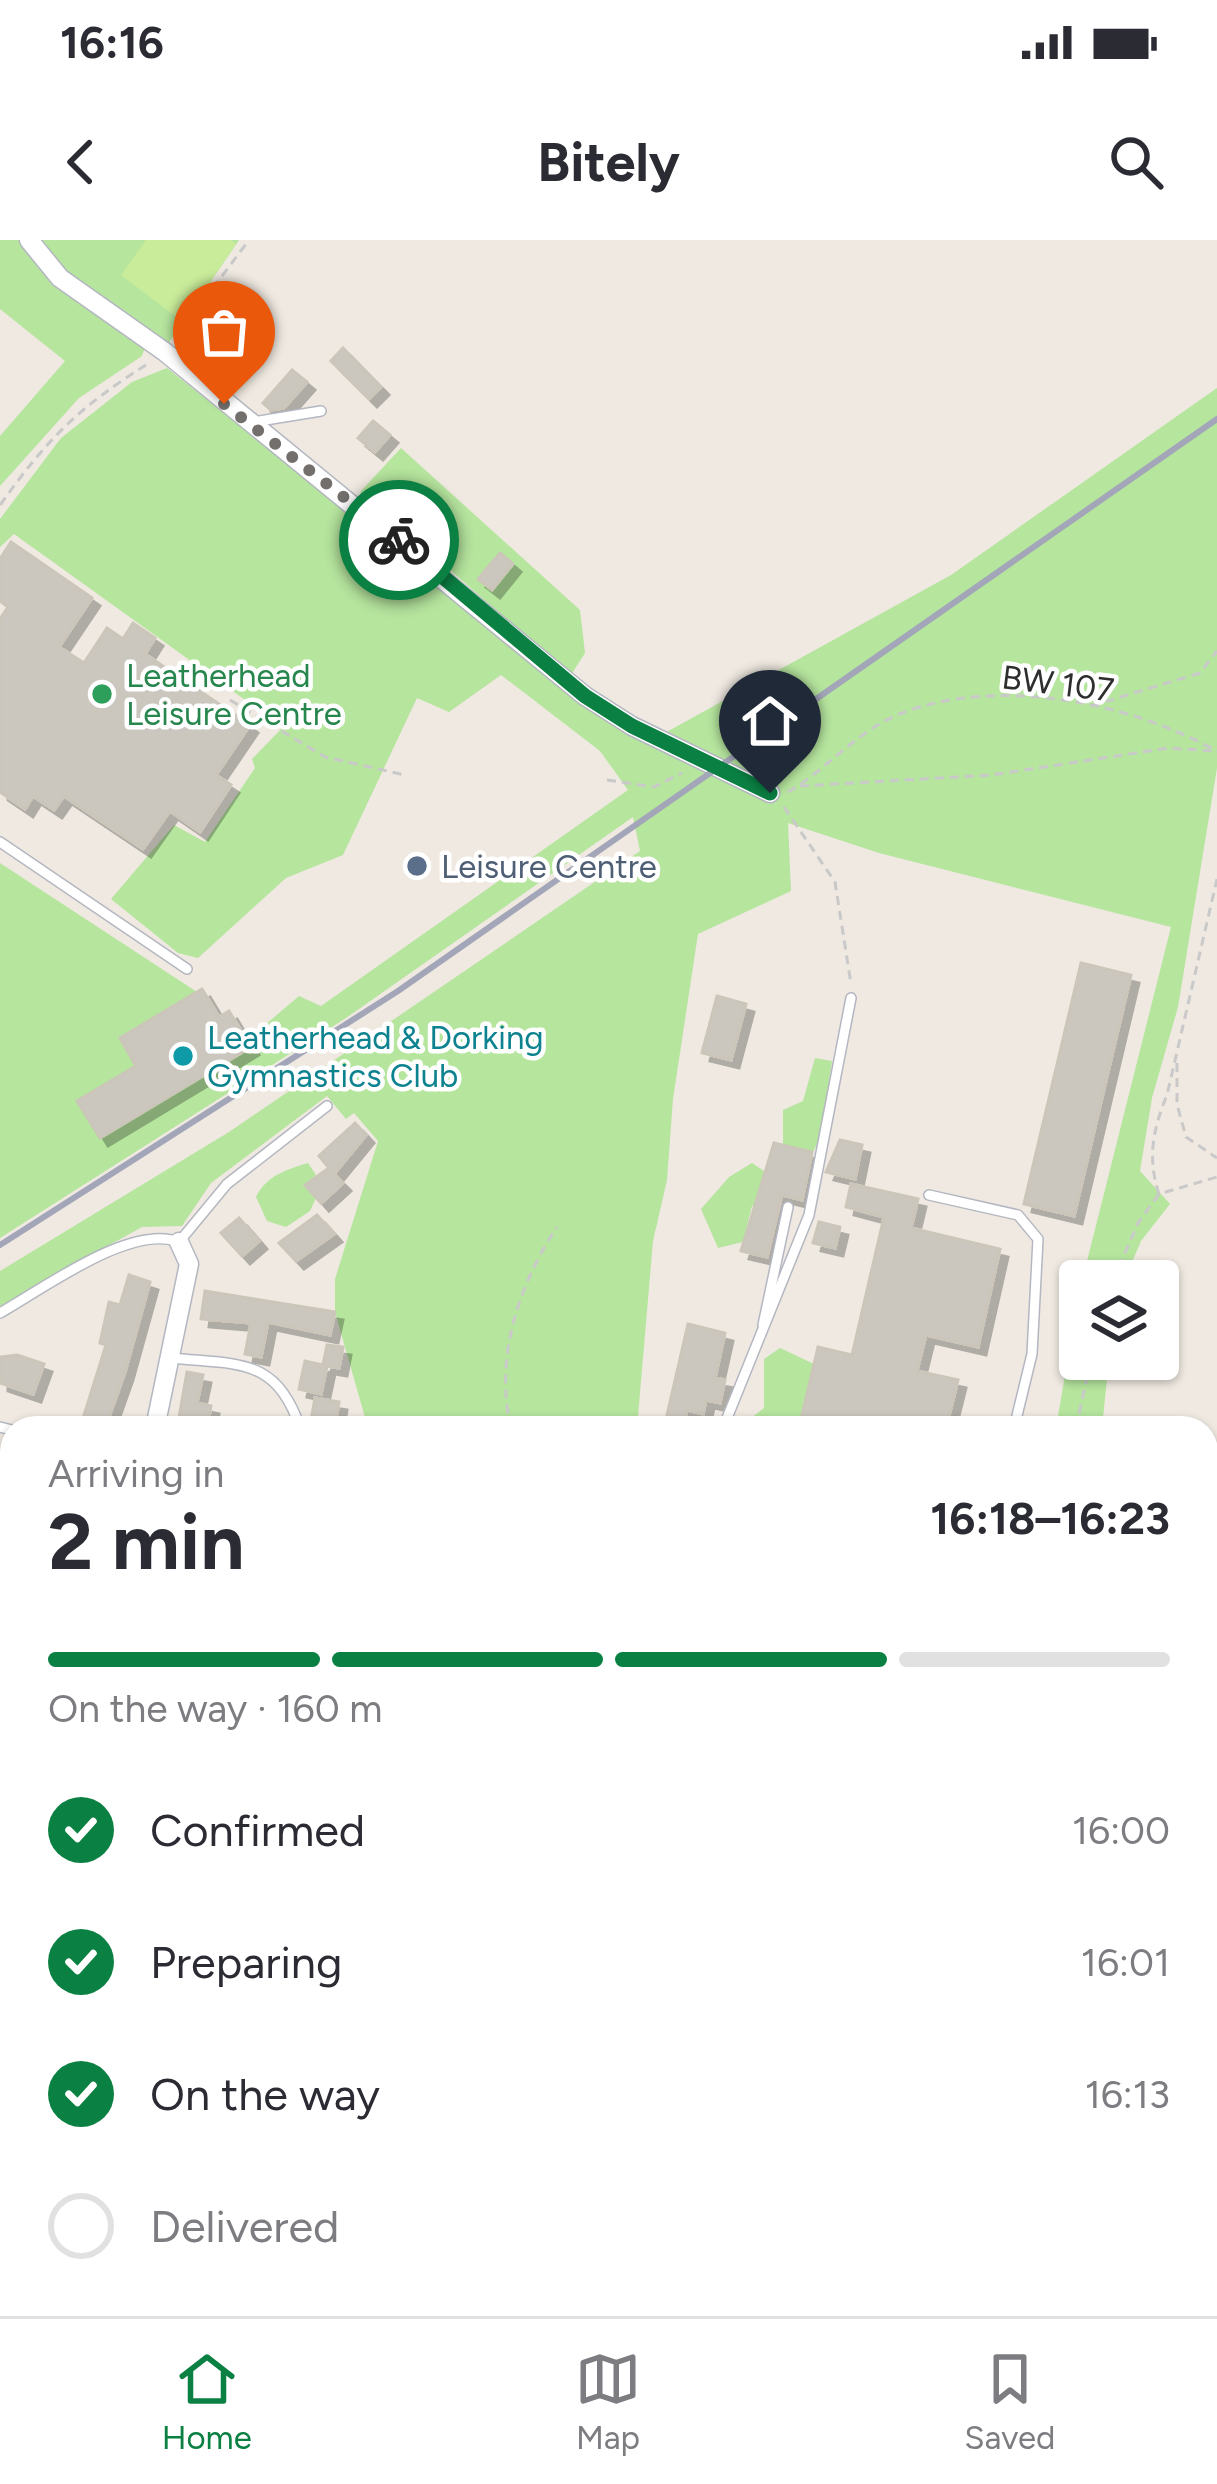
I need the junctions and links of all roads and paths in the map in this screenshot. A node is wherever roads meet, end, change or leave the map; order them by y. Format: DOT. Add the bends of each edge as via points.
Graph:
graph roads {
  1 [pos="28,240"];
  2 [pos="249,240"];
  3 [pos="165,352"];
  4 [pos="321,411"];
  5 [pos="248,422"];
  6 [pos="0,505"];
  7 [pos="1217,651"];
  8 [pos="230,700"];
  9 [pos="1090,706"];
  10 [pos="1217,751"];
  11 [pos="708,763"];
  12 [pos="405,775"];
  13 [pos="607,780"];
  14 [pos="798,786"];
  15 [pos="770,793"];
  16 [pos="0,842"];
  17 [pos="1217,879"];
  18 [pos="187,969"];
  19 [pos="851,998"];
  20 [pos="1177,1054"];
  21 [pos="327,1106"];
  22 [pos="1217,1158"];
  23 [pos="1217,1178"];
  24 [pos="1159,1194"];
  25 [pos="928,1196"];
  26 [pos="788,1207"];
  27 [pos="557,1227"];
  28 [pos="179,1242"];
  29 [pos="1121,1260"];
  30 [pos="0,1313"];
  31 [pos="759,1347"];
  32 [pos="170,1358"];
  33 [pos="1086,1380"];
  34 [pos="158,1416"];
  35 [pos="295,1416"];
  36 [pos="508,1416"];
  37 [pos="728,1416"];
  38 [pos="1017,1416"];
  39 [pos="1079,1416"];
  1 -- 3 [label="street" via="60,278"];
  2 -- 3 [label="path"];
  3 -- 5 [label="street"];
  3 -- 6 [label="path" via="83,404"];
  4 -- 5 [label="lane"];
  5 -- 11 [label="street" via="585,696"];
  7 -- 9 [label="path" via="1199,673"];
  8 -- 12 [label="path" via="325,757"];
  9 -- 10 [label="path, BW 107" via="1177,730"];
  9 -- 14 [label="path, BW 107" via="968,698 903,713 853,739"];
  10 -- 14 [label="path" via="1168,748 992,775"];
  11 -- 13 [label="path" via="654,787"];
  11 -- 15 [label="street"];
  14 -- 15 [label="path, BW 107"];
  15 -- 19 [label="path" via="799,822 835,882"];
  16 -- 18 [label="lane"];
  17 -- 20 [label="path"];
  19 -- 31 [label="lane" via="808,1215"];
  20 -- 22 [label="path" via="1186,1137"];
  20 -- 24 [label="path" via="1152,1147"];
  21 -- 28 [label="lane" via="226,1184"];
  23 -- 24 [label="path"];
  24 -- 29 [label="path"];
  25 -- 38 [label="lane" via="1018,1215 1038,1239 1032,1354"];
  26 -- 31 [label="lane"];
  27 -- 36 [label="path" via="529,1269 508,1347"];
  28 -- 30 [label="lane" via="148,1237 109,1252"];
  28 -- 32 [label="street" via="189,1264"];
  31 -- 37 [label="lane"];
  32 -- 34 [label="street"];
  32 -- 35 [label="lane" via="254,1367 280,1382"];
  33 -- 39 [label="path"];
}
